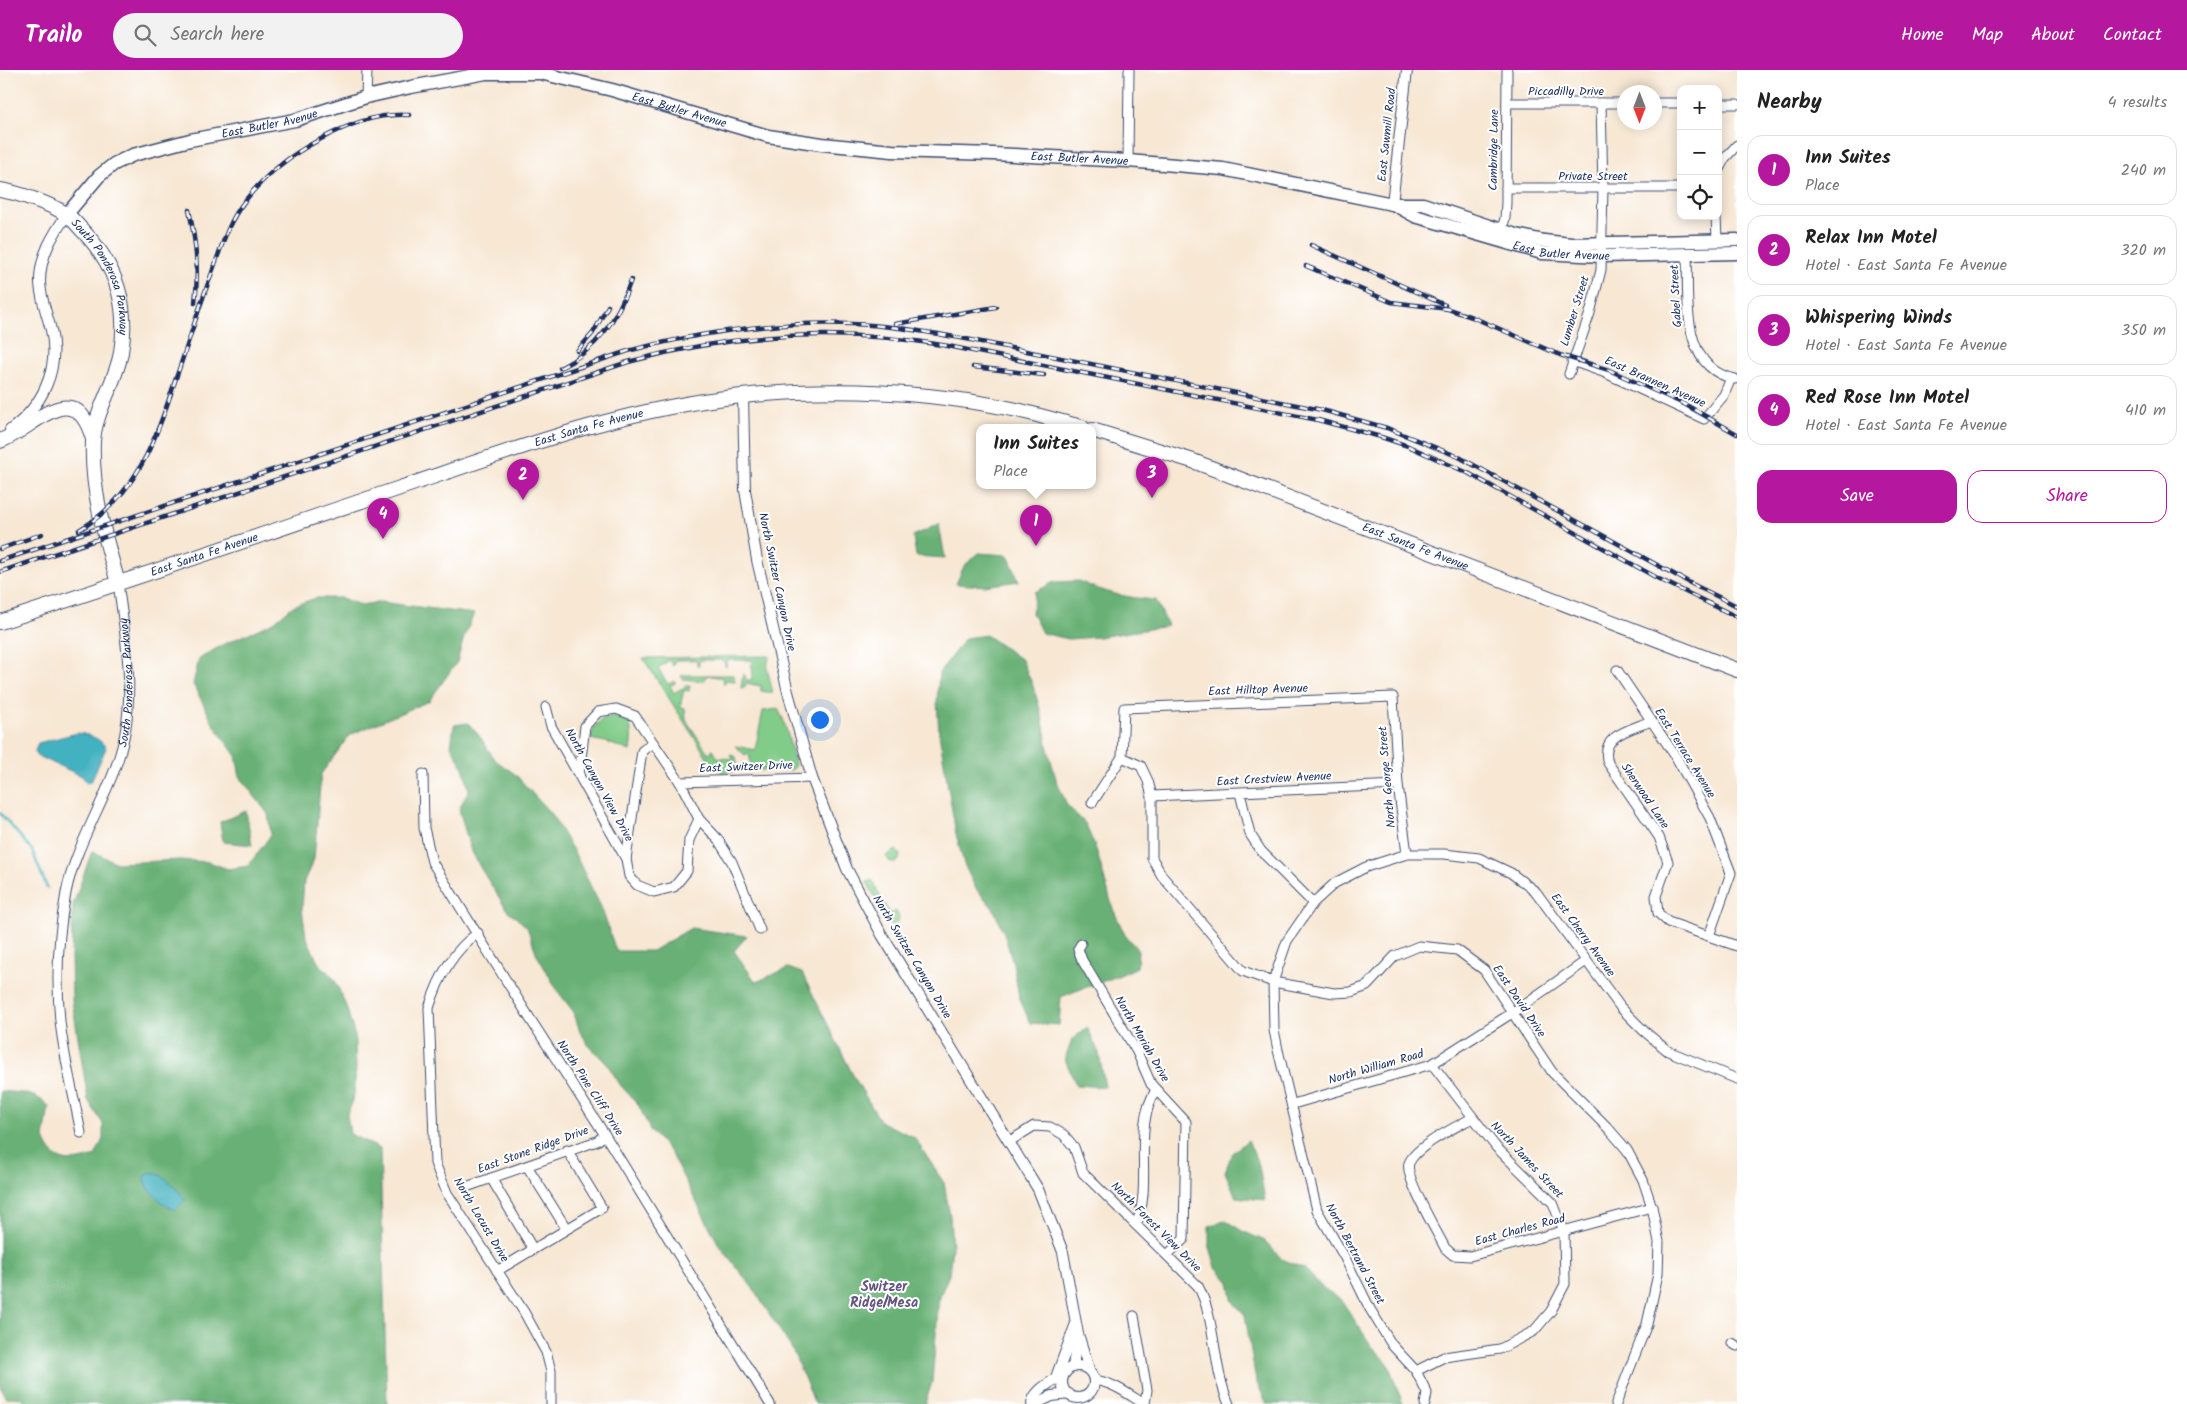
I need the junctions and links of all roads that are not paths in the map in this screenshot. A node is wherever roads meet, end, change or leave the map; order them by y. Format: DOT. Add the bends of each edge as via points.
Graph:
graph roads {
  1 [pos="366,70"];
  2 [pos="1129,70"];
  3 [pos="1407,70"];
  4 [pos="1507,70"];
  5 [pos="366,98"];
  6 [pos="1507,103"];
  7 [pos="1601,103"];
  8 [pos="1617,103"];
  9 [pos="1662,103"];
  10 [pos="1677,104"];
  11 [pos="1722,104"];
  12 [pos="1737,104"];
  13 [pos="1737,145"];
  14 [pos="1128,161"];
  15 [pos="1722,164"];
  16 [pos="1506,188"];
  17 [pos="1603,188"];
  18 [pos="1677,188"];
  19 [pos="0,190"];
  20 [pos="1392,204"];
  21 [pos="67,214"];
  22 [pos="1716,220"];
  23 [pos="1502,230"];
  24 [pos="1717,240"];
  25 [pos="1737,240"];
  26 [pos="1602,243"];
  27 [pos="1737,253"];
  28 [pos="1687,254"];
  29 [pos="1602,256"];
  30 [pos="1572,361"];
  31 [pos="1569,374"];
  32 [pos="1734,378"];
  33 [pos="743,396"];
  34 [pos="1071,424"];
  35 [pos="1096,431"];
  36 [pos="0,435"];
  37 [pos="93,439"];
  38 [pos="0,441"];
  39 [pos="118,583"];
  40 [pos="0,622"];
  41 [pos="1617,670"];
  42 [pos="1737,670"];
  43 [pos="1393,698"];
  44 [pos="546,707"];
  45 [pos="1651,721"];
  46 [pos="652,742"];
  47 [pos="1122,757"];
  48 [pos="423,774"];
  49 [pos="579,775"];
  50 [pos="812,778"];
  51 [pos="680,782"];
  52 [pos="1398,785"];
  53 [pos="1240,793"];
  54 [pos="1152,796"];
  55 [pos="1092,803"];
  56 [pos="699,819"];
  57 [pos="1407,854"];
  58 [pos="626,859"];
  59 [pos="1312,903"];
  60 [pos="760,930"];
  61 [pos="478,933"];
  62 [pos="1709,936"];
  63 [pos="1081,944"];
  64 [pos="1737,946"];
  65 [pos="1586,961"];
  66 [pos="1273,982"];
  67 [pos="1512,1013"];
  68 [pos="1432,1064"];
  69 [pos="1737,1079"];
  70 [pos="1156,1090"];
  71 [pos="1292,1104"];
  72 [pos="1472,1118"];
  73 [pos="81,1133"];
  74 [pos="605,1135"];
  75 [pos="1010,1140"];
  76 [pos="567,1150"];
  77 [pos="527,1166"];
  78 [pos="491,1178"];
  79 [pos="469,1186"];
  80 [pos="1652,1206"];
  81 [pos="1136,1225"];
  82 [pos="566,1228"];
  83 [pos="1564,1231"];
  84 [pos="533,1249"];
  85 [pos="1167,1255"];
  86 [pos="497,1271"];
  87 [pos="1134,1316"];
  88 [pos="1077,1330"];
  89 [pos="1088,1369"];
  90 [pos="1069,1370"];
  91 [pos="1416,1371"];
  92 [pos="1055,1380"];
  93 [pos="1094,1380"];
  94 [pos="1091,1392"];
  95 [pos="1073,1398"];
  96 [pos="551,1404"];
  97 [pos="770,1404"];
  98 [pos="1034,1404"];
  99 [pos="1090,1404"];
  100 [pos="1144,1404"];
  101 [pos="1230,1404"];
  102 [pos="1425,1404"];
  103 [pos="1616,1404"];
  1 -- 5 [label="street"];
  2 -- 14 [label="street"];
  3 -- 20 [label="street, East Sawmill Road"];
  4 -- 6 [label="street, Cambridge Lane"];
  5 -- 14 [label="main road, East Butler Avenue" via="486,72 540,74 612,90 768,136 813,143 892,151"];
  5 -- 21 [label="main road, East Butler Avenue" via="294,120 190,140 133,155 99,176"];
  6 -- 7 [label="street, Piccadilly Drive"];
  6 -- 16 [label="street, Cambridge Lane"];
  7 -- 8 [label="street, Piccadilly Drive"];
  7 -- 17 [label="street, Lumber Street"];
  9 -- 10 [label="street"];
  11 -- 12 [label="street"];
  13 -- 15 [label="street"];
  14 -- 20 [label="main road, East Butler Avenue" via="1223,168"];
  16 -- 17 [label="street, Private Street"];
  16 -- 23 [label="street, Cambridge Lane"];
  17 -- 18 [label="street, Private Street"];
  17 -- 26 [label="street, Lumber Street"];
  19 -- 21 [label="main road" via="16,192"];
  20 -- 23 [label="main road, East Butler Avenue" via="1423,204"];
  20 -- 29 [label="main road, East Butler Avenue" via="1415,216 1519,248 1542,253"];
  21 -- 36 [label="street" via="49,242 41,272 42,298 54,345 52,371 46,388 31,410 18,424"];
  21 -- 37 [label="main road, South Ponderosa Parkway" via="92,240 113,271 122,302 121,353"];
  22 -- 24 [label="street"];
  23 -- 26 [label="main road, East Butler Avenue" via="1544,241"];
  24 -- 25 [label="main road, East Butler Avenue"];
  24 -- 26 [label="main road, East Butler Avenue"];
  26 -- 29 [label="street, Lumber Street"];
  27 -- 28 [label="main road, East Butler Avenue"];
  28 -- 29 [label="main road, East Butler Avenue"];
  28 -- 32 [label="street, Gabel Street" via="1690,332 1695,347 1712,369"];
  29 -- 30 [label="street, Lumber Street" via="1590,313"];
  30 -- 31 [label="street, Lumber Street"];
  30 -- 32 [label="street, East Brannen Avenue" via="1704,419 1722,400"];
  33 -- 34 [label="main road, East Santa Fe Avenue" via="842,391 929,396 1018,410"];
  33 -- 39 [label="main road, East Santa Fe Avenue" via="671,407 586,428"];
  33 -- 50 [label="street, North Switzer Canyon Drive" via="745,490 752,534 788,692"];
  35 -- 42 [label="main road, East Santa Fe Avenue" via="1193,461"];
  37 -- 38 [label="main road" via="89,425 80,413 64,407 48,411"];
  37 -- 39 [label="main road, South Ponderosa Parkway" via="101,516"];
  39 -- 40 [label="main road, East Santa Fe Avenue"];
  39 -- 73 [label="street, South Ponderosa Parkway" via="127,652 126,734 109,785 75,858 66,892 60,939 60,1022"];
  41 -- 45 [label="street, East Terrace Avenue"];
  43 -- 47 [label="street, East Hilltop Avenue" via="1124,708"];
  43 -- 52 [label="street, North George Street"];
  44 -- 49 [label="street, North Canyon View Drive" via="551,726"];
  45 -- 62 [label="street, East Terrace Avenue" via="1710,818 1731,873"];
  45 -- 62 [label="street, Sherwood Lane" via="1612,739 1605,753 1608,763 1659,837 1668,862 1656,896 1658,913 1668,922"];
  46 -- 49 [label="street" via="635,716 616,709 598,712 585,726"];
  46 -- 51 [label="street"];
  46 -- 58 [label="street" via="642,751"];
  47 -- 54 [label="street, East David Drive" via="1141,766"];
  47 -- 55 [label="street"];
  48 -- 61 [label="street, North Pine Cliff Drive" via="424,828 432,862"];
  49 -- 58 [label="street, North Canyon View Drive"];
  50 -- 51 [label="street, East Switzer Drive"];
  50 -- 75 [label="street, North Switzer Canyon Drive" via="847,868 882,935"];
  51 -- 56 [label="street"];
  52 -- 53 [label="street, East Crestview Avenue"];
  52 -- 57 [label="street, North George Street"];
  53 -- 54 [label="street, East Crestview Avenue"];
  53 -- 59 [label="street" via="1250,834 1261,851"];
  54 -- 66 [label="street, East David Drive" via="1152,858 1162,876 1243,971"];
  56 -- 58 [label="street, North Canyon View Drive" via="689,840 687,871 674,887 654,892 637,885 629,876"];
  56 -- 60 [label="street" via="717,838 732,862"];
  57 -- 59 [label="street, East Cherry Avenue" via="1366,867 1335,883"];
  57 -- 65 [label="street, East Cherry Avenue" via="1479,858 1511,873 1536,892"];
  59 -- 66 [label="street, East Cherry Avenue" via="1287,941"];
  61 -- 74 [label="street, North Pine Cliff Drive"];
  61 -- 86 [label="street, North Locust Drive" via="452,959 435,989 429,1008 435,1163 447,1193"];
  62 -- 64 [label="street"];
  63 -- 70 [label="street, North Moriah Drive" via="1078,949 1082,960"];
  65 -- 67 [label="street, North William Road"];
  65 -- 69 [label="street, East Cherry Avenue" via="1621,1008 1668,1050"];
  66 -- 67 [label="street, East David Drive" via="1334,993 1351,992 1367,986 1395,956 1419,946 1457,950 1484,970"];
  66 -- 71 [label="street, North Bertrand Street" via="1274,1030"];
  67 -- 68 [label="street, North William Road"];
  67 -- 80 [label="street, East David Drive" via="1552,1072 1627,1150"];
  68 -- 71 [label="street, North William Road"];
  68 -- 72 [label="street, North James Street"];
  70 -- 81 [label="street" via="1148,1104 1143,1204"];
  70 -- 85 [label="street, North Moriah Drive" via="1186,1122 1184,1239"];
  71 -- 91 [label="street, North Bertrand Street" via="1317,1210 1392,1345"];
  72 -- 83 [label="street, North James Street" via="1496,1147 1553,1203"];
  72 -- 83 [label="street, East Charles Road" via="1420,1150 1409,1163 1409,1177 1445,1248 1453,1255 1470,1256"];
  74 -- 76 [label="street, East Stone Ridge Drive"];
  74 -- 97 [label="street, North Pine Cliff Drive"];
  75 -- 81 [label="street, North Forest View Drive" via="1034,1126 1050,1127 1064,1135 1074,1147 1083,1173"];
  75 -- 88 [label="street, North Switzer Canyon Drive" via="1038,1188 1063,1252"];
  76 -- 77 [label="street, East Stone Ridge Drive"];
  76 -- 82 [label="street" via="602,1208"];
  77 -- 78 [label="street, East Stone Ridge Drive"];
  77 -- 82 [label="street"];
  78 -- 79 [label="street, East Stone Ridge Drive"];
  78 -- 84 [label="street"];
  80 -- 83 [label="street, East Charles Road"];
  80 -- 103 [label="street, East David Drive" via="1659,1242 1658,1274 1647,1324"];
  81 -- 85 [label="street, North Forest View Drive"];
  82 -- 84 [label="street"];
  83 -- 91 [label="street, North James Street" via="1564,1284 1551,1311 1534,1331 1500,1349 1444,1357"];
  84 -- 86 [label="street"];
  85 -- 101 [label="street, North Forest View Drive" via="1198,1286 1206,1301 1218,1371"];
  86 -- 96 [label="street, North Locust Drive" via="546,1352 552,1371"];
  87 -- 100 [label="street" via="1147,1390"];
  88 -- 89 [label="street, North Switzer Canyon Drive"];
  88 -- 90 [label="street, North Switzer Canyon Drive"];
  88 -- 92 [label="street"];
  89 -- 90 [label="street"];
  89 -- 93 [label="street"];
  90 -- 92 [label="street"];
  90 -- 95 [label="street" via="1064,1387"];
  91 -- 102 [label="street, North Bertrand Street" via="1427,1393"];
  92 -- 98 [label="street" via="1039,1391 1033,1399"];
  93 -- 94 [label="street"];
  93 -- 100 [label="street" via="1119,1388"];
  94 -- 95 [label="street"];
  94 -- 99 [label="street"];
  95 -- 98 [label="street" via="1052,1396"];
}
